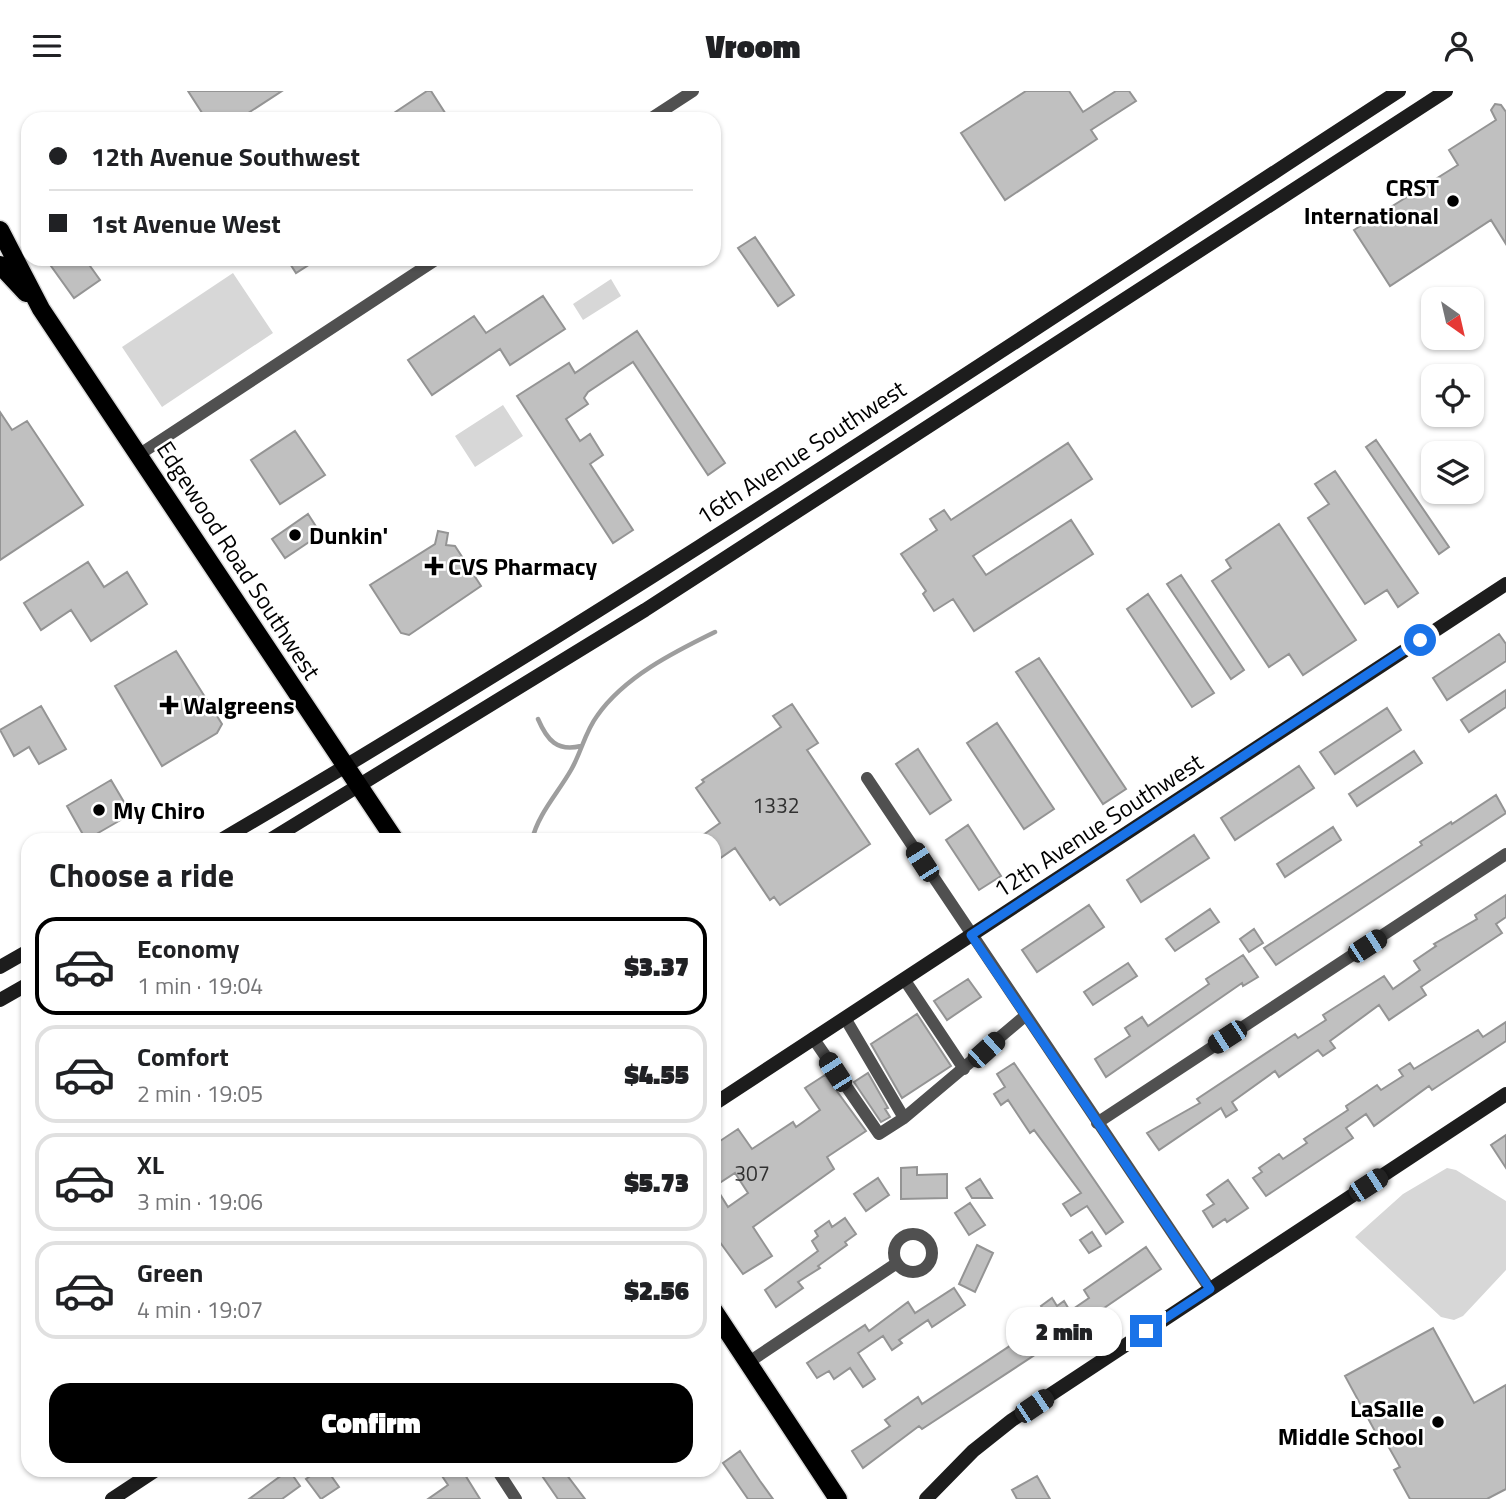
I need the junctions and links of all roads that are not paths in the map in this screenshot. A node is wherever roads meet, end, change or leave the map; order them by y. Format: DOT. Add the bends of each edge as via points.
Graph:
graph roads {
  1 [pos="693,91"];
  2 [pos="1399,91"];
  3 [pos="1446,91"];
  4 [pos="661,112"];
  5 [pos="0,230"];
  6 [pos="0,265"];
  7 [pos="426,266"];
  8 [pos="41,309"];
  9 [pos="140,454"];
  10 [pos="1505,585"];
  11 [pos="346,767"];
  12 [pos="867,778"];
  13 [pos="359,786"];
  14 [pos="233,833"];
  15 [pos="282,833"];
  16 [pos="390,833"];
  17 [pos="1506,854"];
  18 [pos="971,935"];
  19 [pos="21,955"];
  20 [pos="0,968"];
  21 [pos="904,979"];
  22 [pos="21,987"];
  23 [pos="0,1000"];
  24 [pos="1025,1016"];
  25 [pos="845,1018"];
  26 [pos="813,1038"];
  27 [pos="964,1069"];
  28 [pos="1506,1094"];
  29 [pos="721,1099"];
  30 [pos="904,1118"];
  31 [pos="1097,1123"];
  32 [pos="897,1263"];
  33 [pos="1210,1289"];
  34 [pos="721,1321"];
  35 [pos="749,1362"];
  36 [pos="145,1477"];
  37 [pos="502,1477"];
  38 [pos="112,1499"];
  39 [pos="516,1499"];
  40 [pos="838,1499"];
  41 [pos="926,1499"];
  1 -- 4 [label="street"];
  2 -- 11 [label="main road, 16th Avenue Southwest" via="633,589"];
  3 -- 13 [label="main road, 16th Avenue Southwest" via="657,602"];
  5 -- 8 [label="main road, Edgewood Road Southwest"];
  6 -- 8 [label="main road, Edgewood Road Southwest"];
  7 -- 9 [label="street"];
  8 -- 9 [label="main road, Edgewood Road Southwest"];
  9 -- 11 [label="main road, Edgewood Road Southwest"];
  10 -- 18 [label="main road, 12th Avenue Southwest"];
  11 -- 13 [label="main road, Edgewood Road Southwest"];
  11 -- 14 [label="main road, 16th Avenue Southwest"];
  12 -- 18 [label="street"];
  13 -- 15 [label="main road, 16th Avenue Southwest"];
  13 -- 16 [label="main road, Edgewood Road Southwest"];
  17 -- 31 [label="street"];
  18 -- 21 [label="main road, 12th Avenue Southwest"];
  18 -- 24 [label="street"];
  19 -- 20 [label="main road"];
  21 -- 25 [label="main road, 12th Avenue Southwest"];
  21 -- 27 [label="street"];
  22 -- 23 [label="main road"];
  24 -- 27 [label="street"];
  24 -- 31 [label="street"];
  25 -- 26 [label="main road, 12th Avenue Southwest"];
  25 -- 30 [label="street"];
  26 -- 29 [label="main road, 12th Avenue Southwest"];
  26 -- 30 [label="street" via="878,1134"];
  27 -- 30 [label="street"];
  28 -- 33 [label="main road"];
  31 -- 33 [label="street"];
  32 -- 35 [label="street"];
  33 -- 41 [label="main road" via="1012,1420 973,1451"];
  34 -- 35 [label="main road"];
  35 -- 40 [label="main road"];
  36 -- 38 [label="main road"];
  37 -- 39 [label="street"];
}
